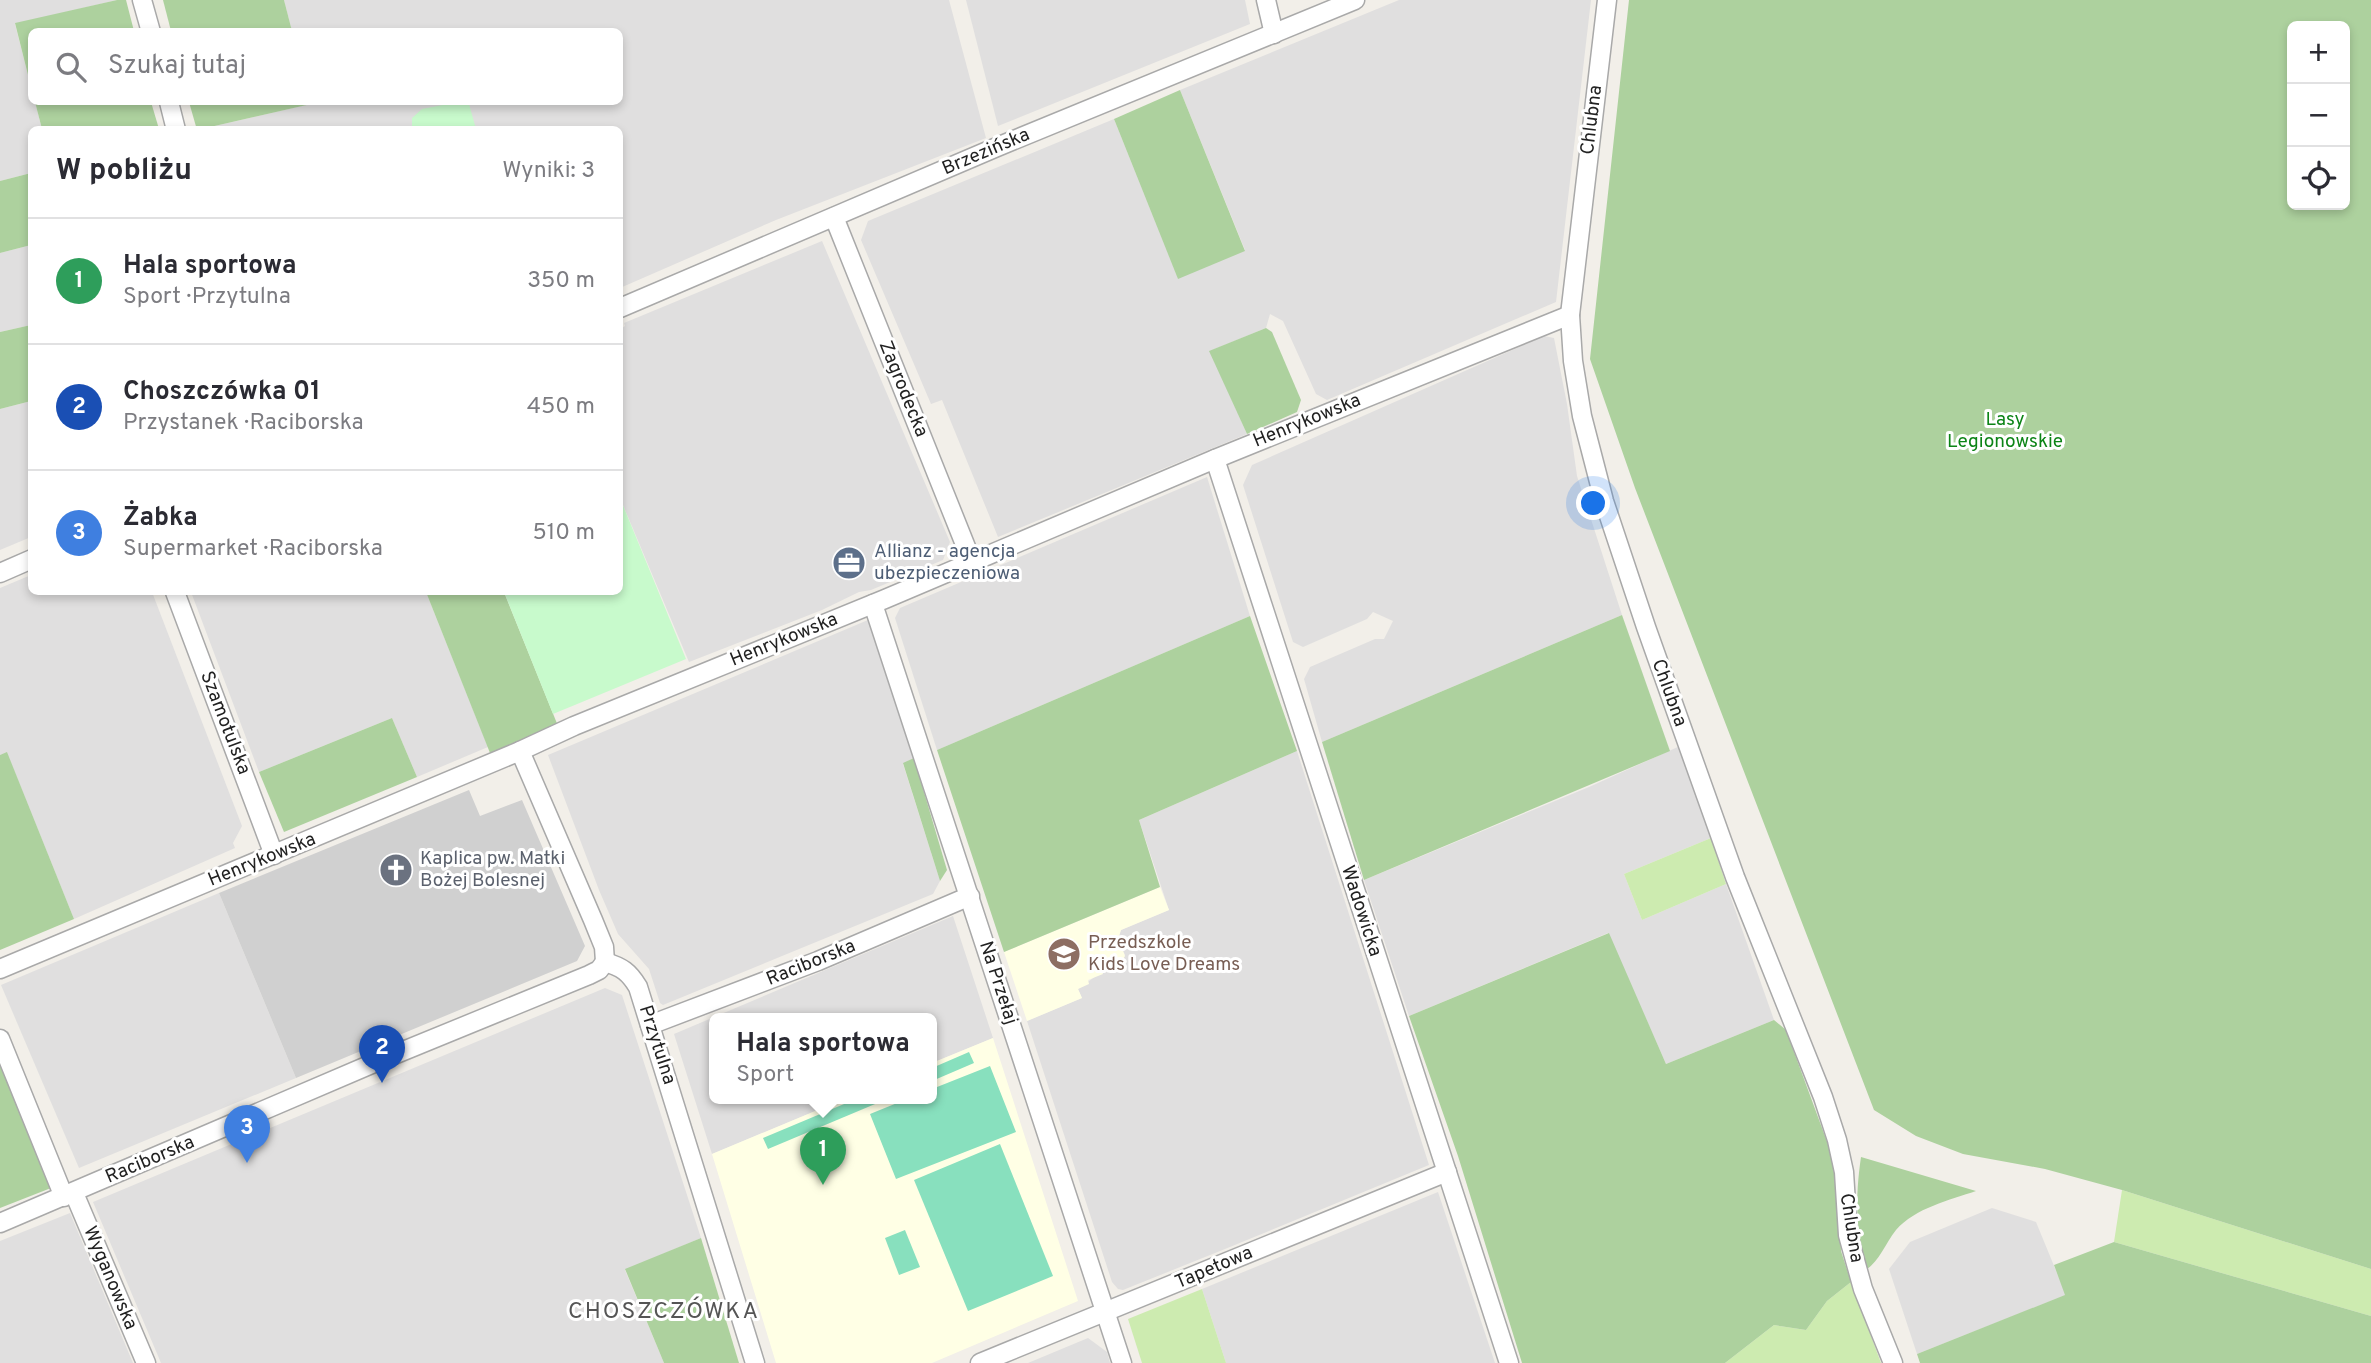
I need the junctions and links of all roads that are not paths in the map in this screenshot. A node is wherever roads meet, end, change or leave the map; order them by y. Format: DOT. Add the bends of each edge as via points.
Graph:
graph roads {
  1 [pos="142,0"];
  2 [pos="1266,0"];
  3 [pos="1355,0"];
  4 [pos="1607,0"];
  5 [pos="150,28"];
  6 [pos="1274,34"];
  7 [pos="170,105"];
  8 [pos="175,126"];
  9 [pos="834,217"];
  10 [pos="623,307"];
  11 [pos="1570,315"];
  12 [pos="1215,458"];
  13 [pos="28,561"];
  14 [pos="972,562"];
  15 [pos="0,573"];
  16 [pos="176,595"];
  17 [pos="873,604"];
  18 [pos="520,751"];
  19 [pos="274,855"];
  20 [pos="970,896"];
  21 [pos="605,962"];
  22 [pos="0,969"];
  23 [pos="650,1025"];
  24 [pos="0,1039"];
  25 [pos="1447,1172"];
  26 [pos="69,1195"];
  27 [pos="0,1223"];
  28 [pos="1105,1313"];
  29 [pos="146,1363"];
  30 [pos="755,1363"];
  31 [pos="980,1363"];
  32 [pos="1122,1363"];
  33 [pos="1509,1363"];
  34 [pos="1893,1363"];
  1 -- 5 [label="street"];
  2 -- 6 [label="street"];
  3 -- 6 [label="street, Brzezińska"];
  4 -- 11 [label="street, Chlubna"];
  6 -- 9 [label="street, Brzezińska"];
  7 -- 8 [label="street"];
  9 -- 10 [label="street, Brzezińska"];
  9 -- 14 [label="street, Zagrodecka"];
  11 -- 12 [label="street, Henrykowska"];
  11 -- 34 [label="street, Chlubna" via="1582,416 1604,501 1735,877 1823,1097 1843,1172 1848,1235 1863,1289"];
  12 -- 14 [label="street, Henrykowska"];
  12 -- 25 [label="street, Wadowicka"];
  13 -- 15 [label="street"];
  14 -- 17 [label="street, Henrykowska"];
  16 -- 19 [label="street, Szamotulska"];
  17 -- 18 [label="street, Henrykowska"];
  17 -- 20 [label="street, Na Przełaj"];
  18 -- 19 [label="street, Henrykowska"];
  18 -- 21 [label="street" via="604,947"];
  19 -- 22 [label="street, Henrykowska"];
  20 -- 23 [label="street, Raciborska"];
  20 -- 28 [label="street, Na Przełaj"];
  21 -- 23 [label="street, Przytulna" via="631,975"];
  21 -- 26 [label="street, Raciborska" via="589,975"];
  23 -- 30 [label="street, Przytulna"];
  24 -- 26 [label="street, Wyganowska"];
  25 -- 28 [label="street, Tapetowa"];
  25 -- 33 [label="street, Wadowicka"];
  26 -- 27 [label="street, Raciborska"];
  26 -- 29 [label="street, Wyganowska"];
  28 -- 31 [label="street, Tapetowa"];
  28 -- 32 [label="street, Na Przełaj"];
}
